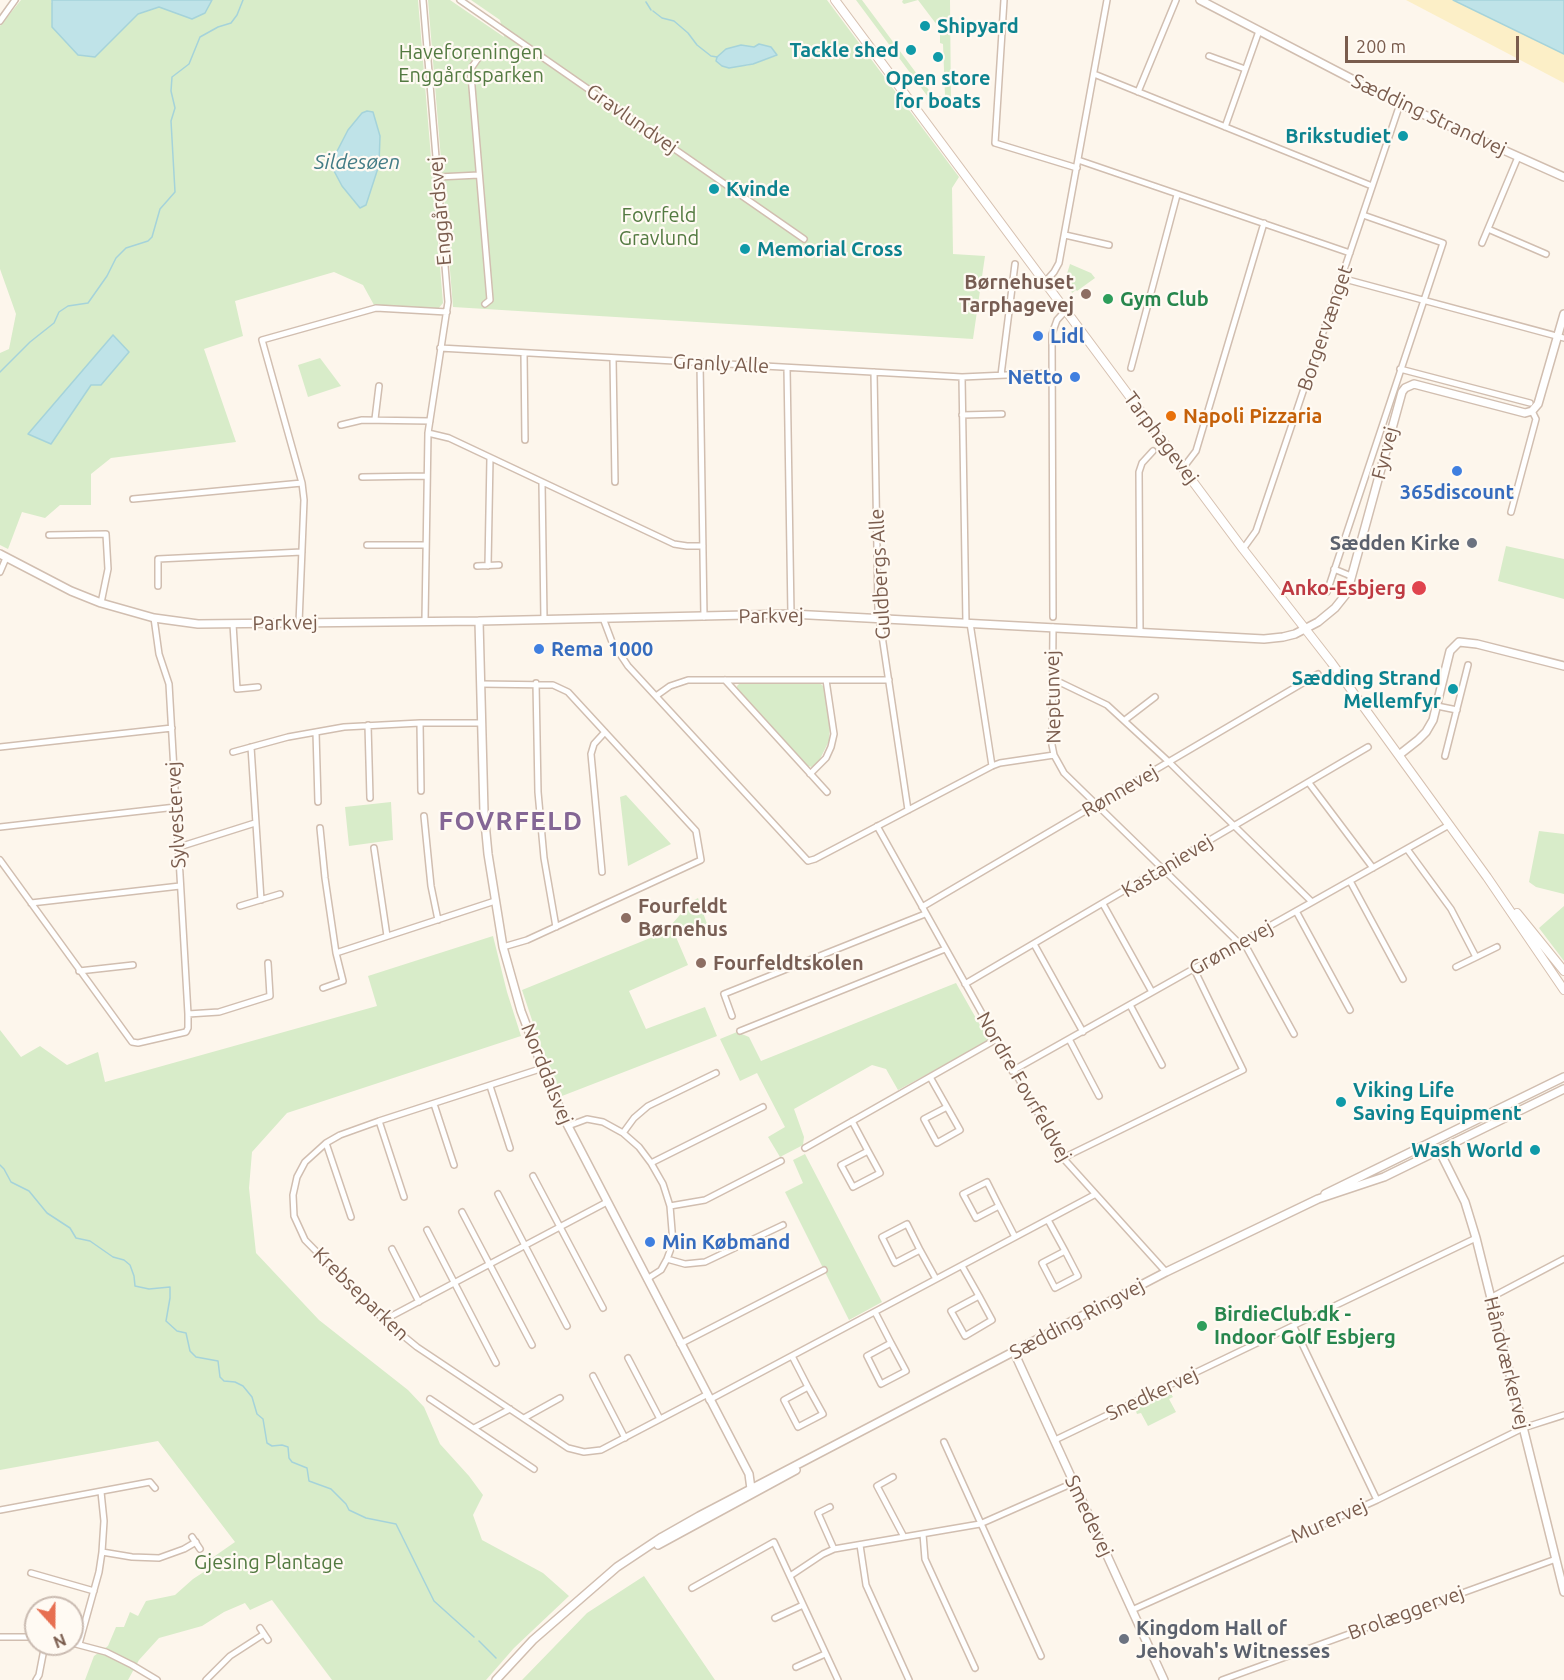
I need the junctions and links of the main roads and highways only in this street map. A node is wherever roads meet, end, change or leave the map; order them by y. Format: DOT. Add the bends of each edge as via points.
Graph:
graph roads {
  1 [pos="835,0"];
  2 [pos="1487,877"];
  3 [pos="1564,971"];
  4 [pos="1564,990"];
  1 -- 2 [label="main road, Tarphagevej"];
  2 -- 3 [label="main road, Tarphagevej"];
  2 -- 4 [label="main road, Tarphagevej"];
}
